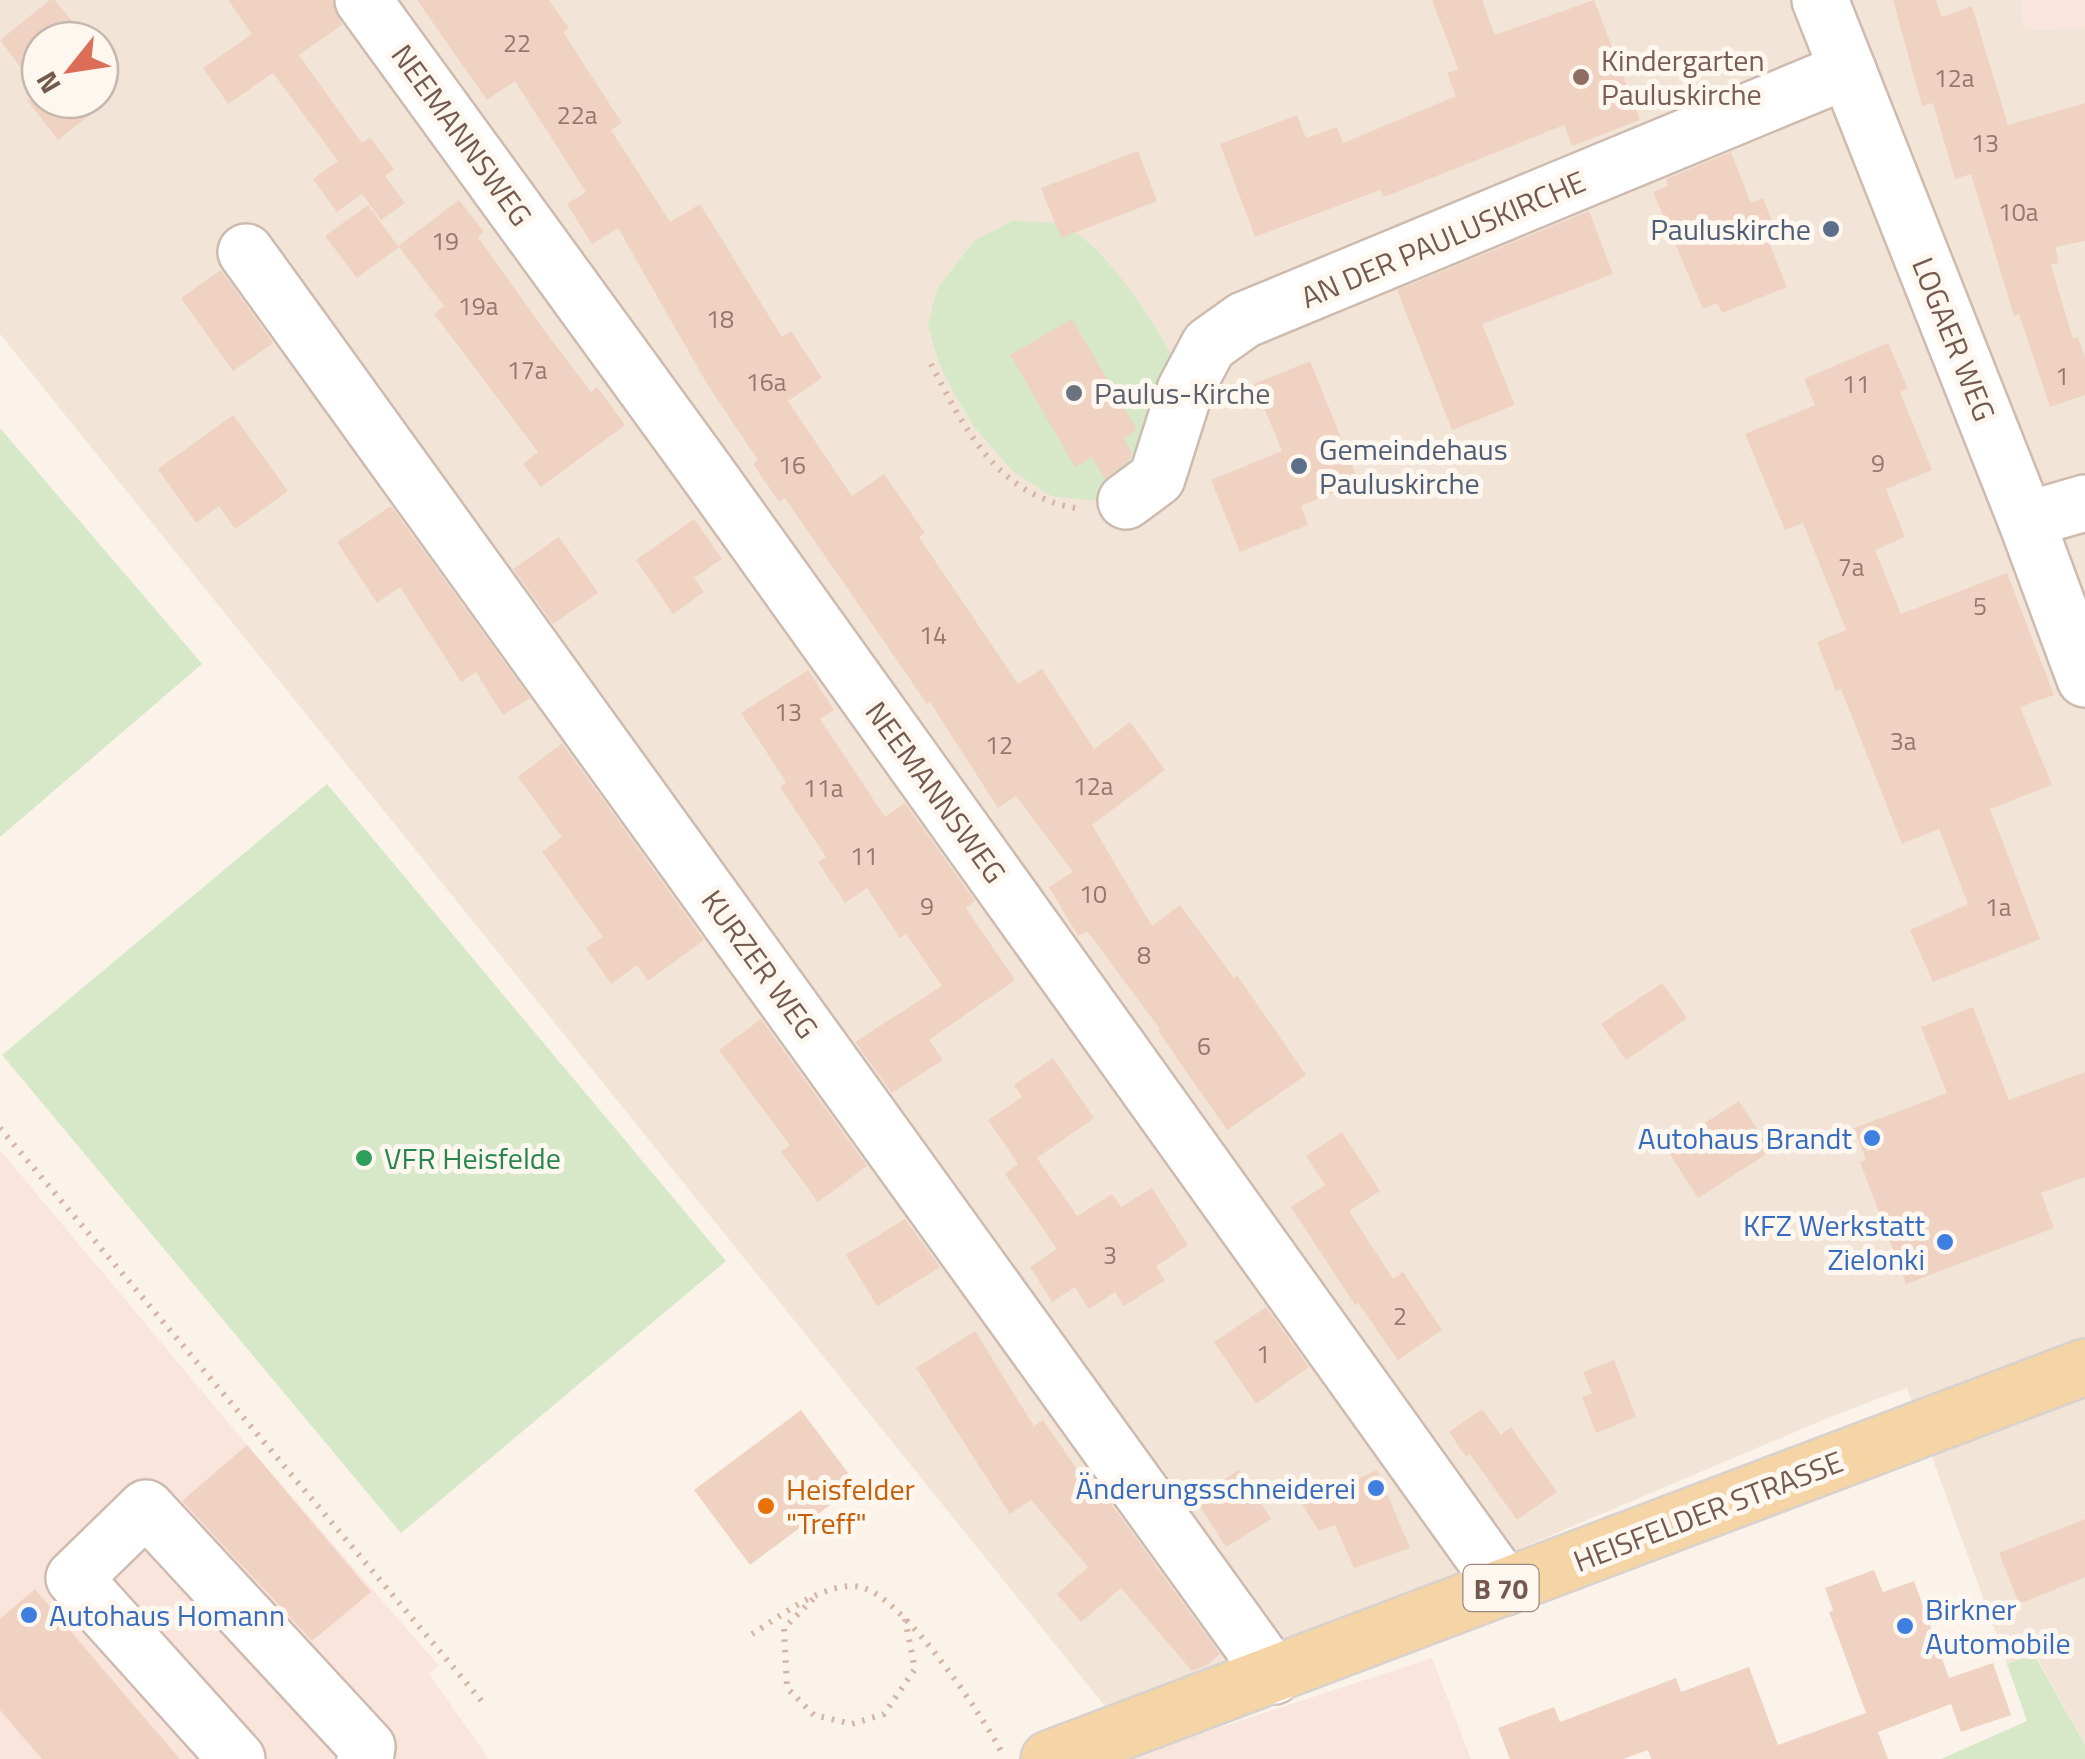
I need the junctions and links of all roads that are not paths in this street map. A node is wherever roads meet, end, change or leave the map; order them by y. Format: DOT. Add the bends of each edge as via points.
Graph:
graph roads {
  1 [pos="363,0"];
  2 [pos="1820,0"];
  3 [pos="1848,70"];
  4 [pos="246,252"];
  5 [pos="1126,501"];
  6 [pos="2085,504"];
  7 [pos="2026,520"];
  8 [pos="2085,679"];
  9 [pos="2085,1367"];
  10 [pos="1505,1587"];
  11 [pos="1274,1676"];
  12 [pos="236,1759"];
  13 [pos="365,1759"];
  14 [pos="1050,1759"];
  1 -- 10 [label="street, NEEMANNSWEG"];
  2 -- 3 [label="street, LOGAER WEG"];
  3 -- 5 [label="street, AN DER PAULUSKIRCHE" via="1244,320 1209,345 1185,390 1156,478"];
  3 -- 7 [label="street, LOGAER WEG"];
  4 -- 11 [label="street, KURZER WEG"];
  6 -- 7 [label="street"];
  7 -- 8 [label="street, LOGAER WEG"];
  9 -- 10 [label="main road, HEISFELDER STRASSE / B 70"];
  10 -- 11 [label="main road, HEISFELDER STRASSE / B 70"];
  11 -- 14 [label="main road, HEISFELDER STRASSE / B 70"];
  12 -- 13 [label="street" via="74,1578 146,1508 367,1747"];
}
